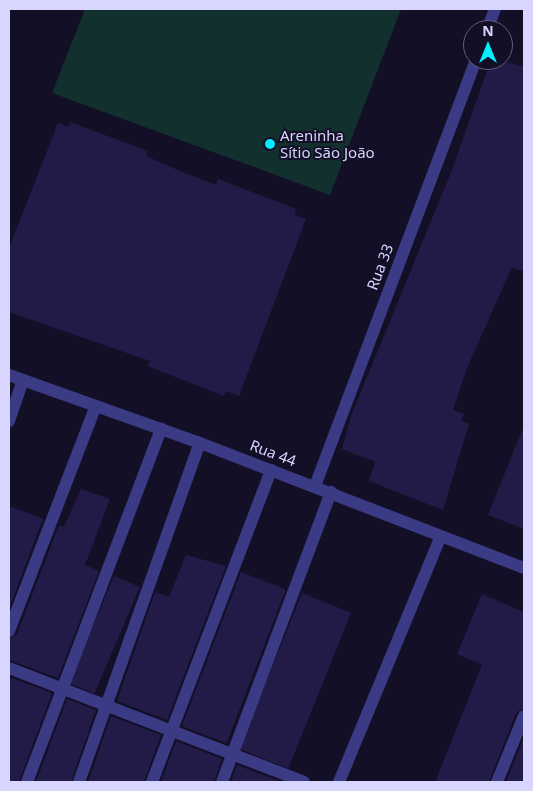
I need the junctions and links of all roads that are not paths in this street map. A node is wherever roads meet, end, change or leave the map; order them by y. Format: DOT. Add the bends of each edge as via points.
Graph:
graph roads {
  1 [pos="472,70"];
  2 [pos="9,375"];
  3 [pos="23,380"];
  4 [pos="96,406"];
  5 [pos="9,421"];
  6 [pos="161,429"];
  7 [pos="200,443"];
  8 [pos="271,470"];
  9 [pos="315,486"];
  10 [pos="331,492"];
  11 [pos="441,536"];
  12 [pos="524,568"];
  13 [pos="9,631"];
  14 [pos="9,668"];
  15 [pos="63,691"];
  16 [pos="109,705"];
  17 [pos="524,716"];
  18 [pos="171,732"];
  19 [pos="233,755"];
  20 [pos="27,782"];
  21 [pos="79,782"];
  22 [pos="152,782"];
  23 [pos="222,782"];
  24 [pos="304,782"];
  25 [pos="339,782"];
  26 [pos="498,782"];
  1 -- 9 [label="street, Rua 33"];
  2 -- 3 [label="street, Rua 44"];
  3 -- 4 [label="street, Rua 44"];
  3 -- 5 [label="street"];
  4 -- 6 [label="street, Rua 44"];
  4 -- 13 [label="street"];
  6 -- 7 [label="street, Rua 44"];
  6 -- 15 [label="street"];
  7 -- 8 [label="street, Rua 44"];
  7 -- 16 [label="street"];
  8 -- 9 [label="street, Rua 44"];
  8 -- 18 [label="street"];
  9 -- 10 [label="street, Rua 44"];
  10 -- 11 [label="street, Rua 44"];
  10 -- 19 [label="street"];
  11 -- 12 [label="street, Rua 44"];
  11 -- 25 [label="street"];
  14 -- 15 [label="street"];
  15 -- 16 [label="street"];
  15 -- 20 [label="street"];
  16 -- 18 [label="street"];
  16 -- 21 [label="street"];
  17 -- 26 [label="street"];
  18 -- 19 [label="street"];
  18 -- 22 [label="street"];
  19 -- 23 [label="street"];
  19 -- 24 [label="street"];
}
